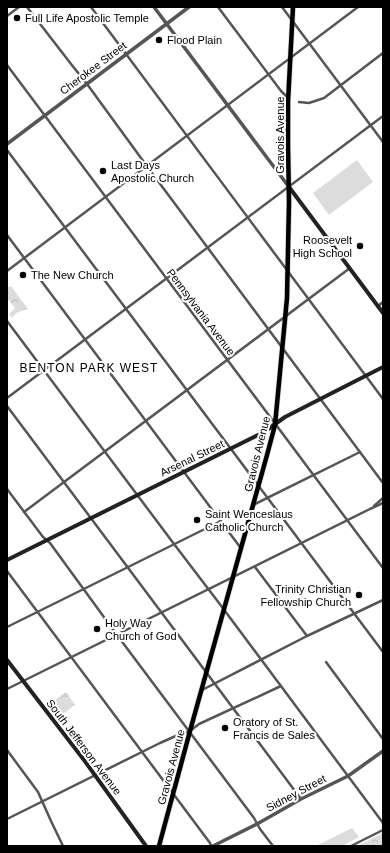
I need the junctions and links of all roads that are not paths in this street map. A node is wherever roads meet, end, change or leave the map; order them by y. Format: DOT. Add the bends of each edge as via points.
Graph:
graph roads {
  1 [pos="19,7"];
  2 [pos="27,7"];
  3 [pos="91,7"];
  4 [pos="154,7"];
  5 [pos="190,7"];
  6 [pos="218,7"];
  7 [pos="282,7"];
  8 [pos="293,7"];
  9 [pos="358,7"];
  10 [pos="7,16"];
  11 [pos="293,22"];
  12 [pos="167,24"];
  13 [pos="309,44"];
  14 [pos="383,53"];
  15 [pos="126,54"];
  16 [pos="290,58"];
  17 [pos="7,65"];
  18 [pos="269,74"];
  19 [pos="87,84"];
  20 [pos="340,85"];
  21 [pos="288,99"];
  22 [pos="299,102"];
  23 [pos="228,105"];
  24 [pos="45,116"];
  25 [pos="383,116"];
  26 [pos="370,125"];
  27 [pos="187,136"];
  28 [pos="383,142"];
  29 [pos="7,144"];
  30 [pos="7,150"];
  31 [pos="147,166"];
  32 [pos="289,187"];
  33 [pos="105,197"];
  34 [pos="248,217"];
  35 [pos="65,227"];
  36 [pos="7,235"];
  37 [pos="208,248"];
  38 [pos="24,258"];
  39 [pos="350,268"];
  40 [pos="7,271"];
  41 [pos="288,271"];
  42 [pos="166,278"];
  43 [pos="309,299"];
  44 [pos="383,302"];
  45 [pos="378,306"];
  46 [pos="126,309"];
  47 [pos="382,311"];
  48 [pos="285,316"];
  49 [pos="7,321"];
  50 [pos="268,329"];
  51 [pos="85,339"];
  52 [pos="282,348"];
  53 [pos="227,359"];
  54 [pos="383,367"];
  55 [pos="44,370"];
  56 [pos="366,376"];
  57 [pos="187,390"];
  58 [pos="7,398"];
  59 [pos="383,398"];
  60 [pos="320,399"];
  61 [pos="7,406"];
  62 [pos="146,421"];
  63 [pos="275,425"];
  64 [pos="231,449"];
  65 [pos="105,452"];
  66 [pos="360,452"];
  67 [pos="184,472"];
  68 [pos="313,475"];
  69 [pos="64,482"];
  70 [pos="383,483"];
  71 [pos="258,486"];
  72 [pos="7,489"];
  73 [pos="138,495"];
  74 [pos="267,498"];
  75 [pos="383,498"];
  76 [pos="383,503"];
  77 [pos="253,505"];
  78 [pos="372,508"];
  79 [pos="24,512"];
  80 [pos="92,518"];
  81 [pos="347,520"];
  82 [pos="221,521"];
  83 [pos="46,540"];
  84 [pos="301,543"];
  85 [pos="174,544"];
  86 [pos="241,548"];
  87 [pos="7,560"];
  88 [pos="128,567"];
  89 [pos="255,567"];
  90 [pos="383,568"];
  91 [pos="7,571"];
  92 [pos="233,578"];
  93 [pos="83,589"];
  94 [pos="209,589"];
  95 [pos="383,600"];
  96 [pos="224,609"];
  97 [pos="38,612"];
  98 [pos="162,613"];
  99 [pos="354,614"];
  100 [pos="7,627"];
  101 [pos="117,635"];
  102 [pos="307,636"];
  103 [pos="383,652"];
  104 [pos="71,658"];
  105 [pos="7,660"];
  106 [pos="261,660"];
  107 [pos="326,662"];
  108 [pos="206,672"];
  109 [pos="23,681"];
  110 [pos="215,683"];
  111 [pos="281,686"];
  112 [pos="7,689"];
  113 [pos="201,690"];
  114 [pos="233,708"];
  115 [pos="190,731"];
  116 [pos="383,739"];
  117 [pos="7,750"];
  118 [pos="383,751"];
  119 [pos="142,752"];
  120 [pos="95,776"];
  121 [pos="348,776"];
  122 [pos="173,794"];
  123 [pos="301,800"];
  124 [pos="43,802"];
  125 [pos="7,819"];
  126 [pos="383,823"];
  127 [pos="257,824"];
  128 [pos="383,830"];
  129 [pos="63,846"];
  130 [pos="146,846"];
  131 [pos="159,846"];
  132 [pos="212,846"];
  133 [pos="273,846"];
  134 [pos="351,846"];
  1 -- 10 [label="street"];
  2 -- 19 [label="street"];
  3 -- 15 [label="street"];
  4 -- 12 [label="street"];
  5 -- 12 [label="street, Cherokee Street"];
  6 -- 18 [label="street"];
  7 -- 11 [label="street"];
  8 -- 11 [label="main road, Gravois Avenue"];
  9 -- 13 [label="street"];
  11 -- 13 [label="street"];
  11 -- 16 [label="main road, Gravois Avenue"];
  12 -- 15 [label="street, Cherokee Street"];
  12 -- 23 [label="street"];
  13 -- 16 [label="street"];
  13 -- 20 [label="street"];
  14 -- 20 [label="street"];
  15 -- 19 [label="street, Cherokee Street"];
  15 -- 27 [label="street"];
  16 -- 18 [label="street"];
  16 -- 21 [label="main road, Gravois Avenue"];
  17 -- 24 [label="street, Pennsylvania Avenue"];
  18 -- 21 [label="street"];
  18 -- 23 [label="street"];
  19 -- 24 [label="street, Cherokee Street"];
  19 -- 31 [label="street"];
  20 -- 22 [label="street" via="324,98 309,103"];
  20 -- 26 [label="street"];
  21 -- 32 [label="main road, Gravois Avenue"];
  23 -- 27 [label="street"];
  23 -- 32 [label="street"];
  24 -- 29 [label="street, Cherokee Street"];
  24 -- 33 [label="street, Pennsylvania Avenue"];
  25 -- 26 [label="street"];
  26 -- 28 [label="street"];
  26 -- 32 [label="street"];
  27 -- 31 [label="street"];
  27 -- 34 [label="street"];
  30 -- 35 [label="street"];
  31 -- 33 [label="street"];
  31 -- 37 [label="street"];
  32 -- 34 [label="street"];
  32 -- 39 [label="main road"];
  32 -- 41 [label="main road, Gravois Avenue"];
  33 -- 35 [label="street"];
  33 -- 42 [label="street, Pennsylvania Avenue"];
  34 -- 37 [label="street"];
  34 -- 41 [label="street"];
  35 -- 38 [label="street"];
  35 -- 46 [label="street"];
  36 -- 38 [label="street"];
  37 -- 42 [label="street"];
  37 -- 50 [label="street"];
  38 -- 40 [label="street"];
  38 -- 51 [label="street"];
  39 -- 43 [label="street"];
  39 -- 45 [label="main road"];
  41 -- 43 [label="street"];
  41 -- 48 [label="main road, Gravois Avenue"];
  42 -- 46 [label="street"];
  42 -- 53 [label="street, Pennsylvania Avenue"];
  43 -- 48 [label="street"];
  43 -- 56 [label="street"];
  44 -- 45 [label="street"];
  45 -- 47 [label="main road"];
  46 -- 51 [label="street"];
  46 -- 57 [label="street"];
  48 -- 50 [label="street"];
  48 -- 52 [label="main road, Gravois Avenue"];
  49 -- 55 [label="street"];
  50 -- 52 [label="street"];
  50 -- 53 [label="street"];
  51 -- 55 [label="street"];
  51 -- 62 [label="street"];
  52 -- 60 [label="street"];
  52 -- 63 [label="main road, Gravois Avenue"];
  53 -- 57 [label="street"];
  53 -- 63 [label="street, Pennsylvania Avenue"];
  54 -- 56 [label="main road, Arsenal Street"];
  55 -- 58 [label="street"];
  55 -- 65 [label="street"];
  56 -- 59 [label="street"];
  56 -- 60 [label="main road, Arsenal Street"];
  57 -- 62 [label="street"];
  57 -- 64 [label="street"];
  60 -- 63 [label="main road, Arsenal Street" via="285,416"];
  60 -- 66 [label="street"];
  61 -- 69 [label="street"];
  62 -- 65 [label="street"];
  62 -- 67 [label="street"];
  63 -- 64 [label="main road, Arsenal Street"];
  63 -- 68 [label="street, Pennsylvania Avenue"];
  63 -- 71 [label="main road, Gravois Avenue"];
  64 -- 67 [label="main road, Arsenal Street"];
  64 -- 71 [label="street"];
  65 -- 69 [label="street"];
  65 -- 73 [label="street"];
  66 -- 68 [label="street"];
  66 -- 70 [label="street"];
  67 -- 73 [label="main road, Arsenal Street"];
  67 -- 82 [label="street"];
  68 -- 74 [label="street"];
  68 -- 81 [label="street, Pennsylvania Avenue"];
  69 -- 79 [label="street"];
  69 -- 80 [label="street"];
  71 -- 74 [label="street"];
  71 -- 77 [label="main road, Gravois Avenue"];
  72 -- 79 [label="street"];
  73 -- 80 [label="main road, Arsenal Street"];
  73 -- 85 [label="street"];
  74 -- 77 [label="street"];
  74 -- 84 [label="street"];
  75 -- 78 [label="street"];
  76 -- 78 [label="street"];
  77 -- 86 [label="main road, Gravois Avenue"];
  78 -- 81 [label="street"];
  79 -- 83 [label="street"];
  80 -- 83 [label="main road, Arsenal Street"];
  80 -- 88 [label="street"];
  81 -- 84 [label="street"];
  81 -- 90 [label="street, Pennsylvania Avenue"];
  82 -- 85 [label="street"];
  82 -- 86 [label="street"];
  83 -- 87 [label="main road, Arsenal Street"];
  83 -- 93 [label="street"];
  84 -- 89 [label="street"];
  84 -- 99 [label="street"];
  85 -- 88 [label="street"];
  85 -- 94 [label="street"];
  86 -- 92 [label="main road, Gravois Avenue"];
  88 -- 93 [label="street"];
  88 -- 98 [label="street"];
  89 -- 92 [label="street"];
  89 -- 102 [label="street"];
  91 -- 97 [label="street"];
  92 -- 94 [label="street"];
  92 -- 96 [label="main road, Gravois Avenue"];
  93 -- 97 [label="street"];
  93 -- 101 [label="street"];
  94 -- 96 [label="street"];
  94 -- 98 [label="street"];
  95 -- 99 [label="street"];
  96 -- 106 [label="street"];
  96 -- 108 [label="main road, Gravois Avenue"];
  97 -- 100 [label="street"];
  97 -- 104 [label="street"];
  98 -- 101 [label="street"];
  98 -- 108 [label="street"];
  99 -- 102 [label="street"];
  99 -- 103 [label="street"];
  101 -- 104 [label="street"];
  101 -- 115 [label="street"];
  102 -- 106 [label="street"];
  104 -- 109 [label="street"];
  104 -- 119 [label="street"];
  105 -- 109 [label="main road, South Jefferson Avenue"];
  106 -- 110 [label="street"];
  106 -- 111 [label="street"];
  107 -- 116 [label="street"];
  108 -- 110 [label="street"];
  108 -- 113 [label="main road, Gravois Avenue"];
  109 -- 112 [label="street"];
  109 -- 120 [label="main road, South Jefferson Avenue"];
  110 -- 113 [label="street"];
  110 -- 114 [label="street"];
  111 -- 114 [label="street"];
  111 -- 121 [label="street"];
  113 -- 115 [label="main road, Gravois Avenue"];
  114 -- 115 [label="street"];
  114 -- 123 [label="street"];
  115 -- 119 [label="street"];
  115 -- 122 [label="main road, Gravois Avenue"];
  115 -- 127 [label="street"];
  117 -- 124 [label="street"];
  118 -- 121 [label="street, Sidney Street"];
  119 -- 120 [label="street"];
  119 -- 122 [label="street"];
  120 -- 124 [label="street"];
  120 -- 130 [label="main road, South Jefferson Avenue"];
  121 -- 123 [label="street, Sidney Street"];
  121 -- 126 [label="street"];
  122 -- 131 [label="main road, Gravois Avenue"];
  122 -- 132 [label="street"];
  123 -- 127 [label="street, Sidney Street"];
  124 -- 125 [label="street"];
  124 -- 129 [label="street"];
  127 -- 132 [label="street, Sidney Street"];
  127 -- 133 [label="street"];
  128 -- 134 [label="street"];
}
